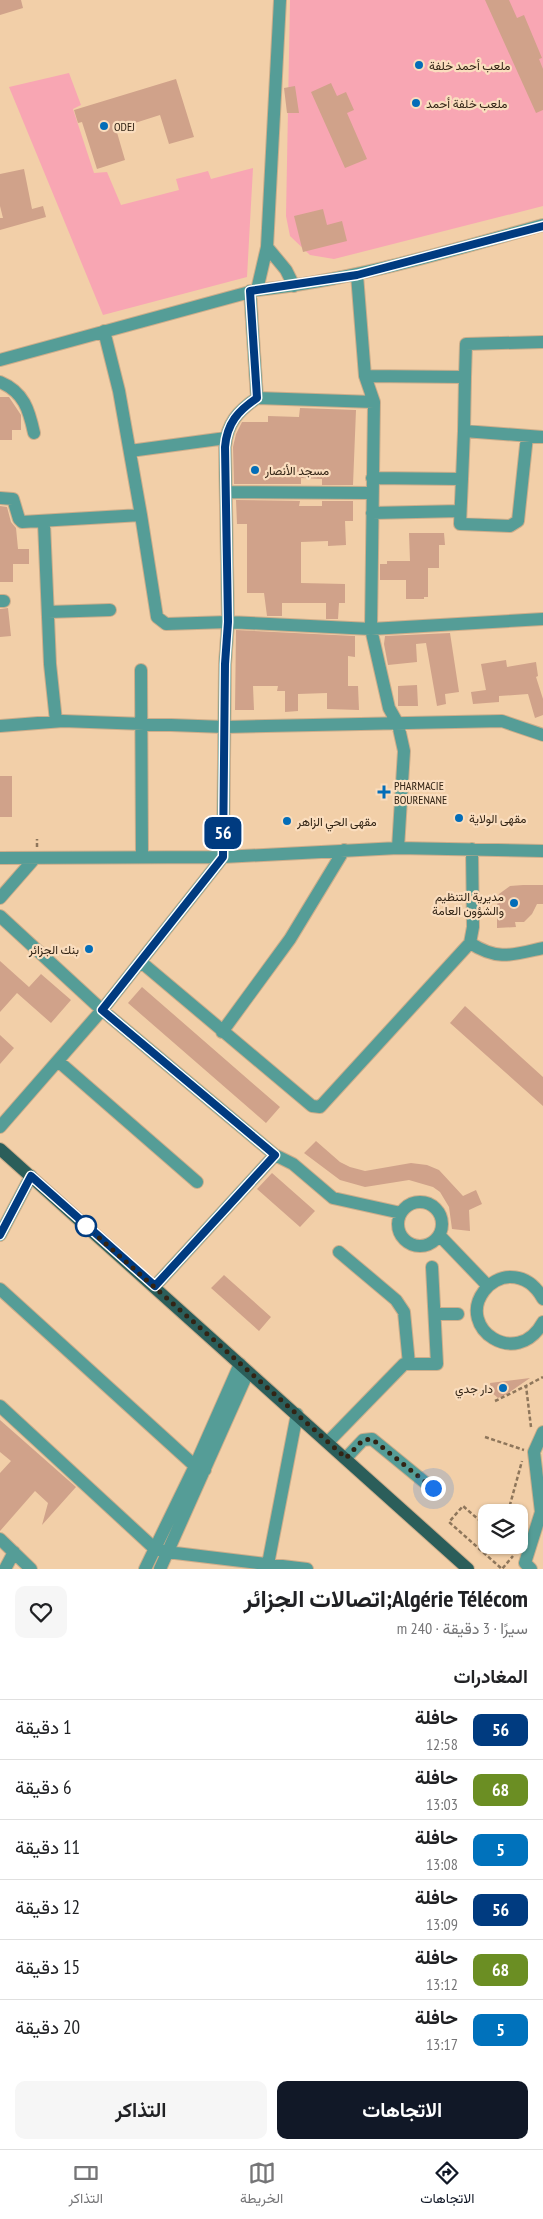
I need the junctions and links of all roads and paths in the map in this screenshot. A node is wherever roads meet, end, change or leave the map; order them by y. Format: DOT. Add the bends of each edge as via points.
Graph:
graph roads {
  1 [pos="280,0"];
  2 [pos="543,226"];
  3 [pos="267,247"];
  4 [pos="357,275"];
  5 [pos="294,286"];
  6 [pos="254,290"];
  7 [pos="104,331"];
  8 [pos="543,342"];
  9 [pos="0,360"];
  10 [pos="366,376"];
  11 [pos="465,377"];
  12 [pos="0,382"];
  13 [pos="257,398"];
  14 [pos="374,402"];
  15 [pos="464,431"];
  16 [pos="34,434"];
  17 [pos="527,436"];
  18 [pos="543,437"];
  19 [pos="226,438"];
  20 [pos="130,451"];
  21 [pos="372,478"];
  22 [pos="462,479"];
  23 [pos="226,492"];
  24 [pos="372,493"];
  25 [pos="0,498"];
  26 [pos="460,511"];
  27 [pos="372,513"];
  28 [pos="141,516"];
  29 [pos="44,523"];
  30 [pos="110,610"];
  31 [pos="48,612"];
  32 [pos="543,619"];
  33 [pos="228,622"];
  34 [pos="371,629"];
  35 [pos="142,670"];
  36 [pos="56,721"];
  37 [pos="142,724"];
  38 [pos="398,724"];
  39 [pos="0,726"];
  40 [pos="225,727"];
  41 [pos="543,735"];
  42 [pos="398,848"];
  43 [pos="472,849"];
  44 [pos="344,850"];
  45 [pos="543,851"];
  46 [pos="142,857"];
  47 [pos="223,857"];
  48 [pos="0,858"];
  49 [pos="35,858"];
  50 [pos="0,898"];
  51 [pos="0,916"];
  52 [pos="470,942"];
  53 [pos="543,948"];
  54 [pos="141,962"];
  55 [pos="102,1010"];
  56 [pos="222,1032"];
  57 [pos="58,1061"];
  58 [pos="0,1127"];
  59 [pos="0,1149"];
  60 [pos="275,1155"];
  61 [pos="31,1176"];
  62 [pos="197,1182"];
  63 [pos="401,1213"];
  64 [pos="0,1235"];
  65 [pos="440,1236"];
  66 [pos="339,1252"];
  67 [pos="432,1267"];
  68 [pos="155,1286"];
  69 [pos="488,1286"];
  70 [pos="0,1289"];
  71 [pos="543,1299"];
  72 [pos="435,1314"];
  73 [pos="458,1314"];
  74 [pos="543,1322"];
  75 [pos="409,1364"];
  76 [pos="244,1368"];
  77 [pos="543,1377"];
  78 [pos="526,1386"];
  79 [pos="495,1401"];
  80 [pos="0,1406"];
  81 [pos="297,1414"];
  82 [pos="543,1432"];
  83 [pos="485,1437"];
  84 [pos="328,1442"];
  85 [pos="534,1452"];
  86 [pos="346,1458"];
  87 [pos="200,1468"];
  88 [pos="433,1488"];
  89 [pos="510,1504"];
  90 [pos="542,1512"];
  91 [pos="478,1519"];
  92 [pos="0,1538"];
  93 [pos="154,1548"];
  94 [pos="478,1548"];
  95 [pos="14,1552"];
  96 [pos="167,1552"];
  97 [pos="485,1554"];
  98 [pos="515,1554"];
  99 [pos="268,1564"];
  100 [pos="5,1569"];
  101 [pos="32,1569"];
  102 [pos="145,1569"];
  103 [pos="160,1569"];
  104 [pos="307,1569"];
  105 [pos="468,1569"];
  106 [pos="531,1569"];
  1 -- 3 [label="street"];
  2 -- 4 [label="street"];
  3 -- 5 [label="street" via="286,270"];
  3 -- 6 [label="street"];
  4 -- 5 [label="street"];
  4 -- 10 [label="street"];
  5 -- 6 [label="street"];
  6 -- 7 [label="street"];
  6 -- 13 [label="street"];
  7 -- 9 [label="street"];
  7 -- 20 [label="street"];
  8 -- 11 [label="street" via="466,344"];
  10 -- 11 [label="street"];
  10 -- 14 [label="street"];
  11 -- 15 [label="street"];
  12 -- 16 [label="street" via="18,392 25,402"];
  13 -- 14 [label="street"];
  13 -- 19 [label="street" via="235,415"];
  14 -- 21 [label="street"];
  15 -- 17 [label="street"];
  15 -- 22 [label="street"];
  17 -- 18 [label="street"];
  17 -- 26 [label="street" via="518,521 510,526 460,524"];
  19 -- 20 [label="street"];
  19 -- 23 [label="street"];
  20 -- 28 [label="street"];
  21 -- 22 [label="street"];
  21 -- 24 [label="street"];
  22 -- 26 [label="street"];
  23 -- 24 [label="street"];
  23 -- 33 [label="street"];
  24 -- 27 [label="street"];
  25 -- 29 [label="street" via="13,500 22,522"];
  26 -- 27 [label="street"];
  27 -- 34 [label="street"];
  28 -- 29 [label="street"];
  28 -- 33 [label="street" via="159,621 166,624"];
  29 -- 31 [label="street"];
  30 -- 31 [label="street"];
  31 -- 36 [label="street"];
  32 -- 34 [label="street"];
  33 -- 34 [label="street"];
  33 -- 40 [label="street"];
  34 -- 38 [label="street" via="389,708"];
  35 -- 37 [label="street"];
  36 -- 37 [label="street"];
  36 -- 39 [label="street"];
  37 -- 40 [label="street"];
  37 -- 46 [label="street"];
  38 -- 40 [label="street"];
  38 -- 41 [label="street" via="502,721"];
  38 -- 42 [label="street" via="404,752"];
  40 -- 47 [label="street"];
  42 -- 43 [label="street"];
  42 -- 44 [label="street"];
  43 -- 45 [label="street"];
  43 -- 52 [label="street" via="473,927"];
  44 -- 47 [label="street"];
  44 -- 56 [label="street" via="290,939"];
  46 -- 47 [label="street"];
  46 -- 49 [label="street"];
  47 -- 54 [label="street"];
  48 -- 49 [label="street"];
  49 -- 50 [label="street"];
  51 -- 55 [label="street"];
  52 -- 53 [label="street" via="486,953 497,955"];
  52 -- 56 [label="street" via="320,1107 312,1106"];
  54 -- 55 [label="street"];
  54 -- 56 [label="street"];
  55 -- 57 [label="street"];
  55 -- 60 [label="street"];
  57 -- 58 [label="street"];
  57 -- 62 [label="street"];
  59 -- 61 [label="main road"];
  60 -- 63 [label="street" via="293,1164 333,1198"];
  60 -- 68 [label="street"];
  61 -- 64 [label="street"];
  61 -- 68 [label="main road"];
  63 -- 65 [label="street" via="411,1204 432,1205 442,1222"];
  63 -- 65 [label="street" via="398,1227 409,1244 429,1245"];
  65 -- 69 [label="street"];
  66 -- 75 [label="street" via="396,1300 404,1312"];
  67 -- 72 [label="street"];
  68 -- 76 [label="main road"];
  69 -- 71 [label="street" via="503,1278 519,1278 538,1290"];
  69 -- 74 [label="street" via="481,1295 478,1311 482,1327 498,1342 520,1343 530,1339"];
  70 -- 87 [label="street"];
  72 -- 73 [label="street"];
  72 -- 75 [label="street" via="437,1364"];
  75 -- 84 [label="street" via="404,1364"];
  76 -- 81 [label="main road"];
  76 -- 87 [label="street"];
  77 -- 78 [label="path"];
  78 -- 79 [label="path"];
  78 -- 85 [label="path"];
  80 -- 93 [label="street"];
  81 -- 84 [label="main road"];
  81 -- 99 [label="street"];
  82 -- 85 [label="street"];
  83 -- 89 [label="path" via="525,1450"];
  84 -- 86 [label="main road"];
  85 -- 90 [label="street"];
  86 -- 88 [label="street" via="363,1440 372,1439"];
  86 -- 105 [label="main road"];
  87 -- 93 [label="street"];
  87 -- 96 [label="street"];
  90 -- 106 [label="street" via="526,1563"];
  91 -- 94 [label="path" via="463,1506 448,1522"];
  92 -- 95 [label="street"];
  93 -- 96 [label="street"];
  93 -- 102 [label="street"];
  95 -- 100 [label="street"];
  95 -- 101 [label="street"];
  96 -- 99 [label="street"];
  96 -- 103 [label="street"];
  97 -- 98 [label="path" via="502,1569"];
  99 -- 104 [label="street"];
}
